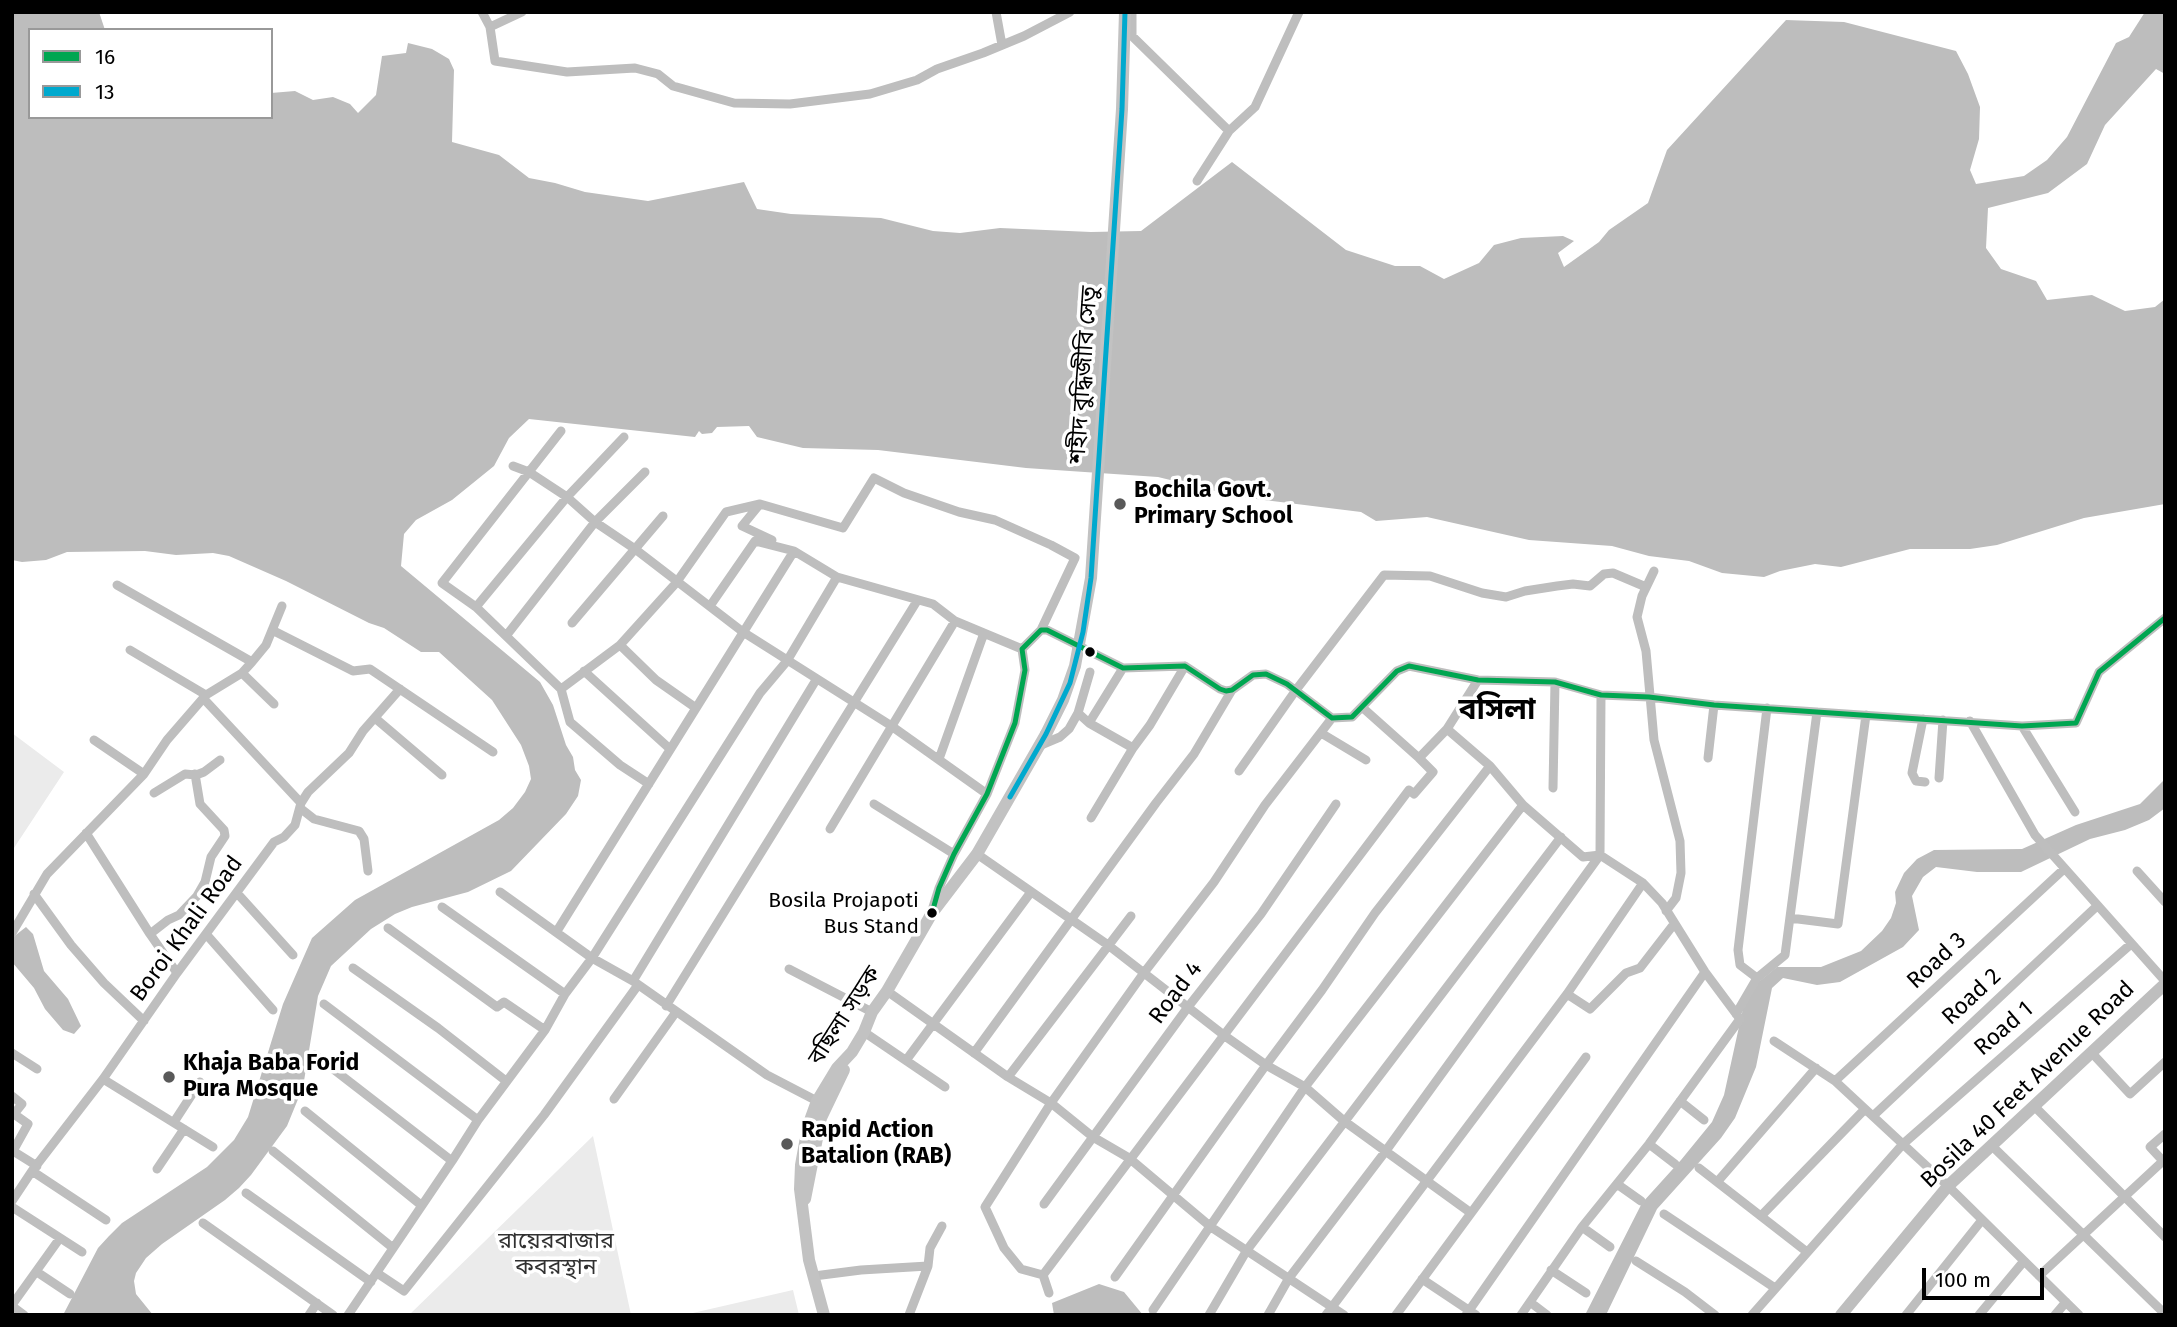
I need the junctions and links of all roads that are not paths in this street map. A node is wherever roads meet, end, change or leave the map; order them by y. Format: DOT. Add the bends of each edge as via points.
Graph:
graph roads {
  1 [pos="482,12"];
  2 [pos="522,12"];
  3 [pos="996,12"];
  4 [pos="1070,12"];
  5 [pos="1125,12"];
  6 [pos="1132,12"];
  7 [pos="1299,12"];
  8 [pos="490,27"];
  9 [pos="1002,45"];
  10 [pos="1229,131"];
  11 [pos="1197,181"];
  12 [pos="561,431"];
  13 [pos="624,437"];
  14 [pos="513,466"];
  15 [pos="529,472"];
  16 [pos="645,472"];
  17 [pos="567,497"];
  18 [pos="760,504"];
  19 [pos="663,516"];
  20 [pos="595,522"];
  21 [pos="772,544"];
  22 [pos="635,549"];
  23 [pos="794,551"];
  24 [pos="1654,571"];
  25 [pos="837,577"];
  26 [pos="676,583"];
  27 [pos="117,585"];
  28 [pos="1646,587"];
  29 [pos="917,601"];
  30 [pos="282,606"];
  31 [pos="710,606"];
  32 [pos="476,607"];
  33 [pos="2165,618"];
  34 [pos="955,621"];
  35 [pos="572,623"];
  36 [pos="272,630"];
  37 [pos="1041,630"];
  38 [pos="743,632"];
  39 [pos="984,633"];
  40 [pos="506,636"];
  41 [pos="620,645"];
  42 [pos="1022,649"];
  43 [pos="130,650"];
  44 [pos="787,661"];
  45 [pos="252,662"];
  46 [pos="1185,666"];
  47 [pos="1122,668"];
  48 [pos="584,671"];
  49 [pos="1090,672"];
  50 [pos="242,673"];
  51 [pos="816,680"];
  52 [pos="1478,680"];
  53 [pos="1555,682"];
  54 [pos="400,689"];
  55 [pos="561,689"];
  56 [pos="1232,690"];
  57 [pos="1296,690"];
  58 [pos="1601,695"];
  59 [pos="205,696"];
  60 [pos="1649,697"];
  61 [pos="854,702"];
  62 [pos="274,704"];
  63 [pos="1714,705"];
  64 [pos="696,708"];
  65 [pos="1363,708"];
  66 [pos="1767,708"];
  67 [pos="1817,712"];
  68 [pos="1078,713"];
  69 [pos="1866,715"];
  70 [pos="375,718"];
  71 [pos="1332,718"];
  72 [pos="1923,719"];
  73 [pos="1943,720"];
  74 [pos="1970,721"];
  75 [pos="1089,723"];
  76 [pos="890,726"];
  77 [pos="2022,726"];
  78 [pos="1447,729"];
  79 [pos="1321,733"];
  80 [pos="94,740"];
  81 [pos="1044,740"];
  82 [pos="1133,748"];
  83 [pos="670,750"];
  84 [pos="493,752"];
  85 [pos="1419,758"];
  86 [pos="1708,758"];
  87 [pos="939,759"];
  88 [pos="220,760"];
  89 [pos="1366,761"];
  90 [pos="1490,766"];
  91 [pos="1239,771"];
  92 [pos="144,774"];
  93 [pos="195,774"];
  94 [pos="442,775"];
  95 [pos="1939,778"];
  96 [pos="1926,782"];
  97 [pos="649,785"];
  98 [pos="1553,788"];
  99 [pos="154,793"];
  100 [pos="987,794"];
  101 [pos="874,804"];
  102 [pos="1336,804"];
  103 [pos="1523,805"];
  104 [pos="301,806"];
  105 [pos="2076,812"];
  106 [pos="1091,818"];
  107 [pos="831,829"];
  108 [pos="86,833"];
  109 [pos="1561,837"];
  110 [pos="954,854"];
  111 [pos="977,854"];
  112 [pos="1600,855"];
  113 [pos="2064,869"];
  114 [pos="2137,870"];
  115 [pos="368,872"];
  116 [pos="1643,883"];
  117 [pos="500,892"];
  118 [pos="1031,892"];
  119 [pos="236,893"];
  120 [pos="34,894"];
  121 [pos="2165,902"];
  122 [pos="2097,906"];
  123 [pos="442,907"];
  124 [pos="1666,911"];
  125 [pos="932,913"];
  126 [pos="1131,916"];
  127 [pos="1790,918"];
  128 [pos="1071,920"];
  129 [pos="1674,924"];
  130 [pos="388,928"];
  131 [pos="557,931"];
  132 [pos="12,933"];
  133 [pos="150,934"];
  134 [pos="205,934"];
  135 [pos="2131,944"];
  136 [pos="1108,945"];
  137 [pos="293,955"];
  138 [pos="593,958"];
  139 [pos="353,968"];
  140 [pos="789,969"];
  141 [pos="1705,972"];
  142 [pos="177,973"];
  143 [pos="1143,974"];
  144 [pos="1757,978"];
  145 [pos="635,983"];
  146 [pos="2165,983"];
  147 [pos="887,991"];
  148 [pos="565,994"];
  149 [pos="1567,994"];
  150 [pos="324,1004"];
  151 [pos="666,1006"];
  152 [pos="1188,1007"];
  153 [pos="273,1010"];
  154 [pos="676,1012"];
  155 [pos="872,1012"];
  156 [pos="1736,1014"];
  157 [pos="144,1021"];
  158 [pos="932,1023"];
  159 [pos="545,1030"];
  160 [pos="864,1032"];
  161 [pos="1225,1036"];
  162 [pos="1774,1041"];
  163 [pos="852,1052"];
  164 [pos="2091,1052"];
  165 [pos="12,1053"];
  166 [pos="974,1053"];
  167 [pos="315,1055"];
  168 [pos="1586,1057"];
  169 [pos="907,1059"];
  170 [pos="2165,1062"];
  171 [pos="1266,1065"];
  172 [pos="1816,1068"];
  173 [pos="37,1069"];
  174 [pos="1008,1077"];
  175 [pos="103,1079"];
  176 [pos="506,1081"];
  177 [pos="1835,1081"];
  178 [pos="200,1082"];
  179 [pos="945,1087"];
  180 [pos="1305,1087"];
  181 [pos="12,1096"];
  182 [pos="614,1099"];
  183 [pos="817,1101"];
  184 [pos="1680,1101"];
  185 [pos="1051,1103"];
  186 [pos="2034,1106"];
  187 [pos="305,1111"];
  188 [pos="1869,1112"];
  189 [pos="478,1120"];
  190 [pos="1704,1120"];
  191 [pos="1344,1121"];
  192 [pos="174,1122"];
  193 [pos="184,1129"];
  194 [pos="2165,1134"];
  195 [pos="1093,1137"];
  196 [pos="1649,1144"];
  197 [pos="1903,1144"];
  198 [pos="1992,1146"];
  199 [pos="213,1147"];
  200 [pos="273,1151"];
  201 [pos="1385,1152"];
  202 [pos="1129,1158"];
  203 [pos="452,1161"];
  204 [pos="2164,1162"];
  205 [pos="1675,1164"];
  206 [pos="1699,1168"];
  207 [pos="34,1169"];
  208 [pos="157,1169"];
  209 [pos="1718,1181"];
  210 [pos="1428,1182"];
  211 [pos="1617,1184"];
  212 [pos="1948,1186"];
  213 [pos="246,1193"];
  214 [pos="1172,1196"];
  215 [pos="2123,1196"];
  216 [pos="12,1201"];
  217 [pos="1641,1201"];
  218 [pos="1044,1204"];
  219 [pos="421,1205"];
  220 [pos="12,1207"];
  221 [pos="802,1209"];
  222 [pos="1471,1213"];
  223 [pos="1664,1214"];
  224 [pos="1761,1216"];
  225 [pos="106,1220"];
  226 [pos="1982,1220"];
  227 [pos="203,1223"];
  228 [pos="942,1226"];
  229 [pos="1211,1227"];
  230 [pos="1582,1227"];
  231 [pos="2082,1234"];
  232 [pos="2165,1237"];
  233 [pos="60,1238"];
  234 [pos="1610,1247"];
  235 [pos="393,1248"];
  236 [pos="1247,1250"];
  237 [pos="82,1252"];
  238 [pos="1807,1252"];
  239 [pos="1636,1261"];
  240 [pos="2024,1261"];
  241 [pos="928,1266"];
  242 [pos="1551,1270"];
  243 [pos="37,1272"];
  244 [pos="377,1273"];
  245 [pos="1043,1275"];
  246 [pos="814,1276"];
  247 [pos="2039,1276"];
  248 [pos="1115,1277"];
  249 [pos="1289,1278"];
  250 [pos="1422,1279"];
  251 [pos="371,1282"];
  252 [pos="1775,1288"];
  253 [pos="70,1293"];
  254 [pos="1049,1293"];
  255 [pos="1586,1293"];
  256 [pos="2066,1302"];
  257 [pos="317,1303"];
  258 [pos="1530,1303"];
  259 [pos="12,1306"];
  260 [pos="1153,1310"];
  261 [pos="1329,1311"];
  262 [pos="1471,1313"];
  263 [pos="2165,1314"];
  264 [pos="24,1315"];
  265 [pos="309,1315"];
  266 [pos="333,1315"];
  267 [pos="348,1315"];
  268 [pos="824,1315"];
  269 [pos="909,1315"];
  270 [pos="1209,1315"];
  271 [pos="1268,1315"];
  272 [pos="1344,1315"];
  273 [pos="1396,1315"];
  274 [pos="1521,1315"];
  275 [pos="1546,1315"];
  276 [pos="1715,1315"];
  277 [pos="1752,1315"];
  278 [pos="1841,1315"];
  279 [pos="1906,1315"];
  280 [pos="1979,1315"];
  281 [pos="2055,1315"];
  282 [pos="2079,1315"];
  1 -- 8 [label="street"];
  2 -- 8 [label="street"];
  3 -- 9 [label="street"];
  4 -- 9 [label="street"];
  5 -- 81 [label="main road, শহীদ বুদ্ধিজীবি সেতু, bridge" via="1091,578 1075,666"];
  6 -- 10 [label="street" via="1132,36"];
  7 -- 10 [label="street" via="1255,107"];
  8 -- 9 [label="street" via="495,61 567,72 635,68 658,74 673,86 734,103 790,104 870,94"];
  10 -- 11 [label="street"];
  12 -- 15 [label="street"];
  13 -- 17 [label="street"];
  14 -- 15 [label="street"];
  15 -- 17 [label="street"];
  15 -- 32 [label="street" via="442,583"];
  16 -- 20 [label="street"];
  17 -- 20 [label="street"];
  17 -- 32 [label="street"];
  18 -- 21 [label="street" via="742,526"];
  18 -- 26 [label="street" via="726,512"];
  18 -- 37 [label="street" via="844,528 874,478 904,493 1032,536 1075,558"];
  19 -- 22 [label="street"];
  20 -- 22 [label="street"];
  20 -- 40 [label="street"];
  21 -- 23 [label="street"];
  21 -- 31 [label="street" via="755,541"];
  22 -- 26 [label="street"];
  22 -- 35 [label="street"];
  23 -- 25 [label="street"];
  23 -- 38 [label="street"];
  24 -- 28 [label="street"];
  25 -- 29 [label="street"];
  25 -- 44 [label="street"];
  26 -- 31 [label="street"];
  26 -- 41 [label="street"];
  27 -- 45 [label="street"];
  28 -- 57 [label="street" via="1613,573 1604,574 1590,586 1556,586 1506,597 1430,576 1384,575"];
  28 -- 60 [label="street" via="1637,617 1646,651"];
  29 -- 34 [label="street" via="933,604"];
  29 -- 61 [label="street"];
  30 -- 36 [label="street"];
  31 -- 38 [label="street"];
  32 -- 40 [label="street"];
  33 -- 77 [label="street" via="2099,672 2076,723"];
  34 -- 39 [label="street"];
  34 -- 76 [label="street"];
  36 -- 45 [label="street"];
  36 -- 54 [label="street" via="353,671 370,669"];
  37 -- 42 [label="street"];
  37 -- 47 [label="street"];
  38 -- 44 [label="street"];
  38 -- 64 [label="street"];
  39 -- 42 [label="street"];
  39 -- 87 [label="street"];
  40 -- 55 [label="street"];
  41 -- 48 [label="street"];
  41 -- 64 [label="street" via="656,680"];
  42 -- 100 [label="street" via="1024,670 1015,723"];
  43 -- 59 [label="street"];
  44 -- 51 [label="street"];
  44 -- 138 [label="street" via="760,693"];
  45 -- 50 [label="street"];
  46 -- 47 [label="street"];
  46 -- 56 [label="street" via="1220,689"];
  46 -- 82 [label="street"];
  47 -- 75 [label="street"];
  48 -- 55 [label="street"];
  48 -- 83 [label="street"];
  49 -- 68 [label="street"];
  50 -- 59 [label="street"];
  50 -- 62 [label="street"];
  51 -- 61 [label="street"];
  51 -- 145 [label="street"];
  52 -- 53 [label="street"];
  52 -- 65 [label="street" via="1402,667"];
  52 -- 78 [label="street"];
  53 -- 58 [label="street"];
  53 -- 98 [label="street"];
  54 -- 70 [label="street, Boroi Khali Road"];
  54 -- 84 [label="street"];
  55 -- 97 [label="street" via="570,722"];
  56 -- 57 [label="street" via="1253,675 1266,674"];
  56 -- 128 [label="street" via="1194,754"];
  57 -- 71 [label="street"];
  57 -- 91 [label="street"];
  58 -- 60 [label="street"];
  58 -- 112 [label="street"];
  59 -- 92 [label="street"];
  59 -- 104 [label="street"];
  60 -- 63 [label="street"];
  60 -- 124 [label="street" via="1654,740 1680,841 1682,873 1676,898"];
  61 -- 76 [label="street"];
  61 -- 151 [label="street"];
  63 -- 66 [label="street"];
  63 -- 86 [label="street"];
  64 -- 83 [label="street"];
  65 -- 71 [label="street" via="1352,717"];
  65 -- 85 [label="street"];
  66 -- 67 [label="street"];
  66 -- 144 [label="street" via="1738,950 1740,965"];
  67 -- 69 [label="street"];
  67 -- 127 [label="street"];
  68 -- 75 [label="street"];
  68 -- 81 [label="street" via="1060,737"];
  69 -- 72 [label="street"];
  69 -- 127 [label="street" via="1838,924"];
  70 -- 94 [label="street"];
  70 -- 104 [label="street, Boroi Khali Road" via="349,753 314,785"];
  71 -- 79 [label="street"];
  72 -- 73 [label="street"];
  72 -- 96 [label="street" via="1912,773 1916,781"];
  73 -- 74 [label="street"];
  73 -- 95 [label="street"];
  74 -- 77 [label="street"];
  74 -- 113 [label="street" via="2035,835"];
  75 -- 82 [label="street"];
  76 -- 87 [label="street"];
  76 -- 107 [label="street"];
  77 -- 105 [label="street"];
  78 -- 85 [label="street"];
  78 -- 90 [label="street"];
  79 -- 89 [label="street"];
  79 -- 143 [label="street"];
  80 -- 92 [label="street"];
  81 -- 111 [label="main road, বছিলা সড়ক"];
  82 -- 106 [label="street"];
  83 -- 97 [label="street"];
  85 -- 161 [label="street" via="1433,772 1414,794 1409,790"];
  87 -- 100 [label="street"];
  88 -- 93 [label="street"];
  90 -- 103 [label="street"];
  90 -- 171 [label="street"];
  92 -- 108 [label="street"];
  93 -- 99 [label="street" via="185,774"];
  93 -- 133 [label="street" via="200,804 225,836 211,857 197,896"];
  97 -- 131 [label="street"];
  100 -- 110 [label="street"];
  101 -- 110 [label="street"];
  102 -- 152 [label="street, Road 4" via="1261,914"];
  103 -- 109 [label="street"];
  103 -- 180 [label="street"];
  104 -- 115 [label="street" via="314,819 359,831"];
  104 -- 119 [label="street, Boroi Khali Road" via="290,832 274,842"];
  108 -- 120 [label="street"];
  108 -- 133 [label="street"];
  109 -- 112 [label="street" via="1583,857"];
  109 -- 191 [label="street"];
  110 -- 125 [label="street"];
  111 -- 118 [label="street"];
  111 -- 125 [label="main road, বছিলা সড়ক"];
  112 -- 116 [label="street"];
  112 -- 201 [label="street"];
  113 -- 122 [label="street"];
  113 -- 177 [label="street, Road 3"];
  114 -- 121 [label="street"];
  116 -- 124 [label="street"];
  116 -- 149 [label="street"];
  117 -- 131 [label="street"];
  118 -- 128 [label="street"];
  118 -- 158 [label="street"];
  119 -- 134 [label="street, Boroi Khali Road"];
  119 -- 137 [label="street"];
  120 -- 132 [label="street"];
  120 -- 157 [label="street" via="87,964"];
  122 -- 135 [label="street"];
  122 -- 188 [label="street, Road 2"];
  123 -- 148 [label="street"];
  124 -- 129 [label="street"];
  125 -- 147 [label="main road, বছিলা সড়ক"];
  126 -- 136 [label="street"];
  127 -- 144 [label="street" via="1785,955"];
  128 -- 136 [label="street"];
  128 -- 166 [label="street"];
  129 -- 141 [label="street"];
  129 -- 149 [label="street" via="1640,968 1626,973 1590,1009"];
  130 -- 159 [label="street" via="498,1007 504,1002"];
  131 -- 138 [label="street"];
  133 -- 142 [label="street"];
  134 -- 142 [label="street, Boroi Khali Road"];
  134 -- 153 [label="street"];
  135 -- 146 [label="street"];
  135 -- 197 [label="street, Road 1"];
  136 -- 143 [label="street"];
  136 -- 174 [label="street"];
  138 -- 145 [label="street"];
  138 -- 148 [label="street"];
  139 -- 176 [label="street"];
  140 -- 155 [label="street"];
  141 -- 156 [label="street"];
  141 -- 262 [label="street"];
  142 -- 157 [label="street, Boroi Khali Road"];
  143 -- 152 [label="street"];
  143 -- 185 [label="street"];
  144 -- 156 [label="street"];
  145 -- 151 [label="street"];
  145 -- 244 [label="street" via="544,1115 404,1291"];
  146 -- 164 [label="street, Bosila 40 Feet Avenue Road"];
  147 -- 155 [label="main road, বছিলা সড়ক"];
  147 -- 158 [label="street"];
  148 -- 159 [label="street"];
  149 -- 210 [label="street"];
  150 -- 189 [label="street"];
  151 -- 154 [label="street"];
  152 -- 161 [label="street"];
  152 -- 195 [label="street, Road 4"];
  154 -- 182 [label="street"];
  154 -- 183 [label="street" via="767,1075"];
  155 -- 160 [label="main road, বছিলা সড়ক"];
  156 -- 184 [label="street" via="1740,1019"];
  157 -- 175 [label="street, Boroi Khali Road"];
  158 -- 166 [label="street"];
  158 -- 169 [label="street"];
  159 -- 176 [label="street"];
  160 -- 163 [label="main road, বছিলা সড়ক"];
  160 -- 169 [label="street"];
  161 -- 171 [label="street"];
  161 -- 202 [label="street"];
  162 -- 172 [label="street"];
  163 -- 183 [label="main road, বছিলা সড়ক"];
  163 -- 221 [label="main road" via="821,1118"];
  164 -- 170 [label="street" via="2130,1094"];
  164 -- 186 [label="street, Bosila 40 Feet Avenue Road"];
  165 -- 173 [label="street"];
  166 -- 174 [label="street"];
  167 -- 203 [label="street"];
  168 -- 222 [label="street"];
  169 -- 179 [label="street"];
  171 -- 180 [label="street"];
  171 -- 214 [label="street"];
  172 -- 177 [label="street"];
  172 -- 209 [label="street"];
  174 -- 185 [label="street"];
  175 -- 192 [label="street"];
  175 -- 207 [label="street, Boroi Khali Road"];
  176 -- 189 [label="street"];
  177 -- 188 [label="street"];
  178 -- 192 [label="street"];
  180 -- 191 [label="street"];
  180 -- 229 [label="street"];
  181 -- 207 [label="street" via="22,1104 14,1115 28,1124 13,1151"];
  183 -- 221 [label="main road, বছিলা সড়ক" via="801,1165"];
  184 -- 190 [label="street"];
  184 -- 196 [label="street"];
  185 -- 195 [label="street"];
  185 -- 245 [label="street" via="985,1207 1004,1248 1021,1269"];
  186 -- 198 [label="street, Bosila 40 Feet Avenue Road"];
  186 -- 215 [label="street"];
  187 -- 219 [label="street"];
  188 -- 197 [label="street"];
  188 -- 224 [label="street, Road 2"];
  189 -- 203 [label="street"];
  191 -- 201 [label="street"];
  191 -- 236 [label="street"];
  192 -- 193 [label="street"];
  193 -- 199 [label="street"];
  193 -- 208 [label="street"];
  194 -- 204 [label="street" via="2150,1147"];
  195 -- 202 [label="street"];
  195 -- 218 [label="street, Road 4"];
  196 -- 205 [label="street"];
  196 -- 211 [label="street"];
  197 -- 212 [label="street"];
  197 -- 238 [label="street, Road 1"];
  198 -- 212 [label="street, Bosila 40 Feet Avenue Road"];
  198 -- 231 [label="street"];
  200 -- 235 [label="street"];
  201 -- 210 [label="street"];
  201 -- 249 [label="street"];
  202 -- 214 [label="street"];
  202 -- 245 [label="street"];
  203 -- 219 [label="street"];
  204 -- 215 [label="street"];
  206 -- 209 [label="street"];
  207 -- 216 [label="street, Boroi Khali Road"];
  207 -- 225 [label="street"];
  209 -- 224 [label="street"];
  210 -- 222 [label="street"];
  210 -- 261 [label="street"];
  211 -- 217 [label="street"];
  211 -- 230 [label="street"];
  212 -- 226 [label="street"];
  212 -- 278 [label="street, Bosila 40 Feet Avenue Road"];
  213 -- 251 [label="street"];
  214 -- 229 [label="street"];
  214 -- 248 [label="street"];
  215 -- 231 [label="street"];
  215 -- 232 [label="street"];
  219 -- 235 [label="street"];
  220 -- 233 [label="street"];
  221 -- 246 [label="main road, বছিলা সড়ক"];
  222 -- 250 [label="street"];
  223 -- 252 [label="street"];
  224 -- 238 [label="street"];
  226 -- 240 [label="street"];
  226 -- 279 [label="street"];
  227 -- 257 [label="street"];
  228 -- 241 [label="street" via="930,1248"];
  229 -- 236 [label="street"];
  229 -- 260 [label="street"];
  230 -- 234 [label="street"];
  230 -- 242 [label="street"];
  231 -- 247 [label="street"];
  231 -- 263 [label="street"];
  233 -- 237 [label="street"];
  233 -- 243 [label="street"];
  235 -- 244 [label="street"];
  236 -- 249 [label="street"];
  236 -- 270 [label="street"];
  238 -- 252 [label="street, Road 1"];
  239 -- 276 [label="street"];
  240 -- 247 [label="street"];
  240 -- 280 [label="street"];
  241 -- 246 [label="street"];
  241 -- 269 [label="street"];
  242 -- 255 [label="street"];
  242 -- 258 [label="street"];
  243 -- 253 [label="street"];
  243 -- 259 [label="street"];
  244 -- 251 [label="street"];
  245 -- 254 [label="street"];
  246 -- 268 [label="main road, বছিলা সড়ক"];
  247 -- 256 [label="street"];
  249 -- 261 [label="street"];
  249 -- 271 [label="street"];
  250 -- 262 [label="street"];
  250 -- 273 [label="street"];
  251 -- 267 [label="street"];
  252 -- 277 [label="street, Road 1"];
  256 -- 281 [label="street"];
  256 -- 282 [label="street"];
  257 -- 265 [label="street"];
  257 -- 266 [label="street"];
  258 -- 274 [label="street"];
  258 -- 275 [label="street"];
  259 -- 264 [label="street"];
  261 -- 272 [label="street"];
}
